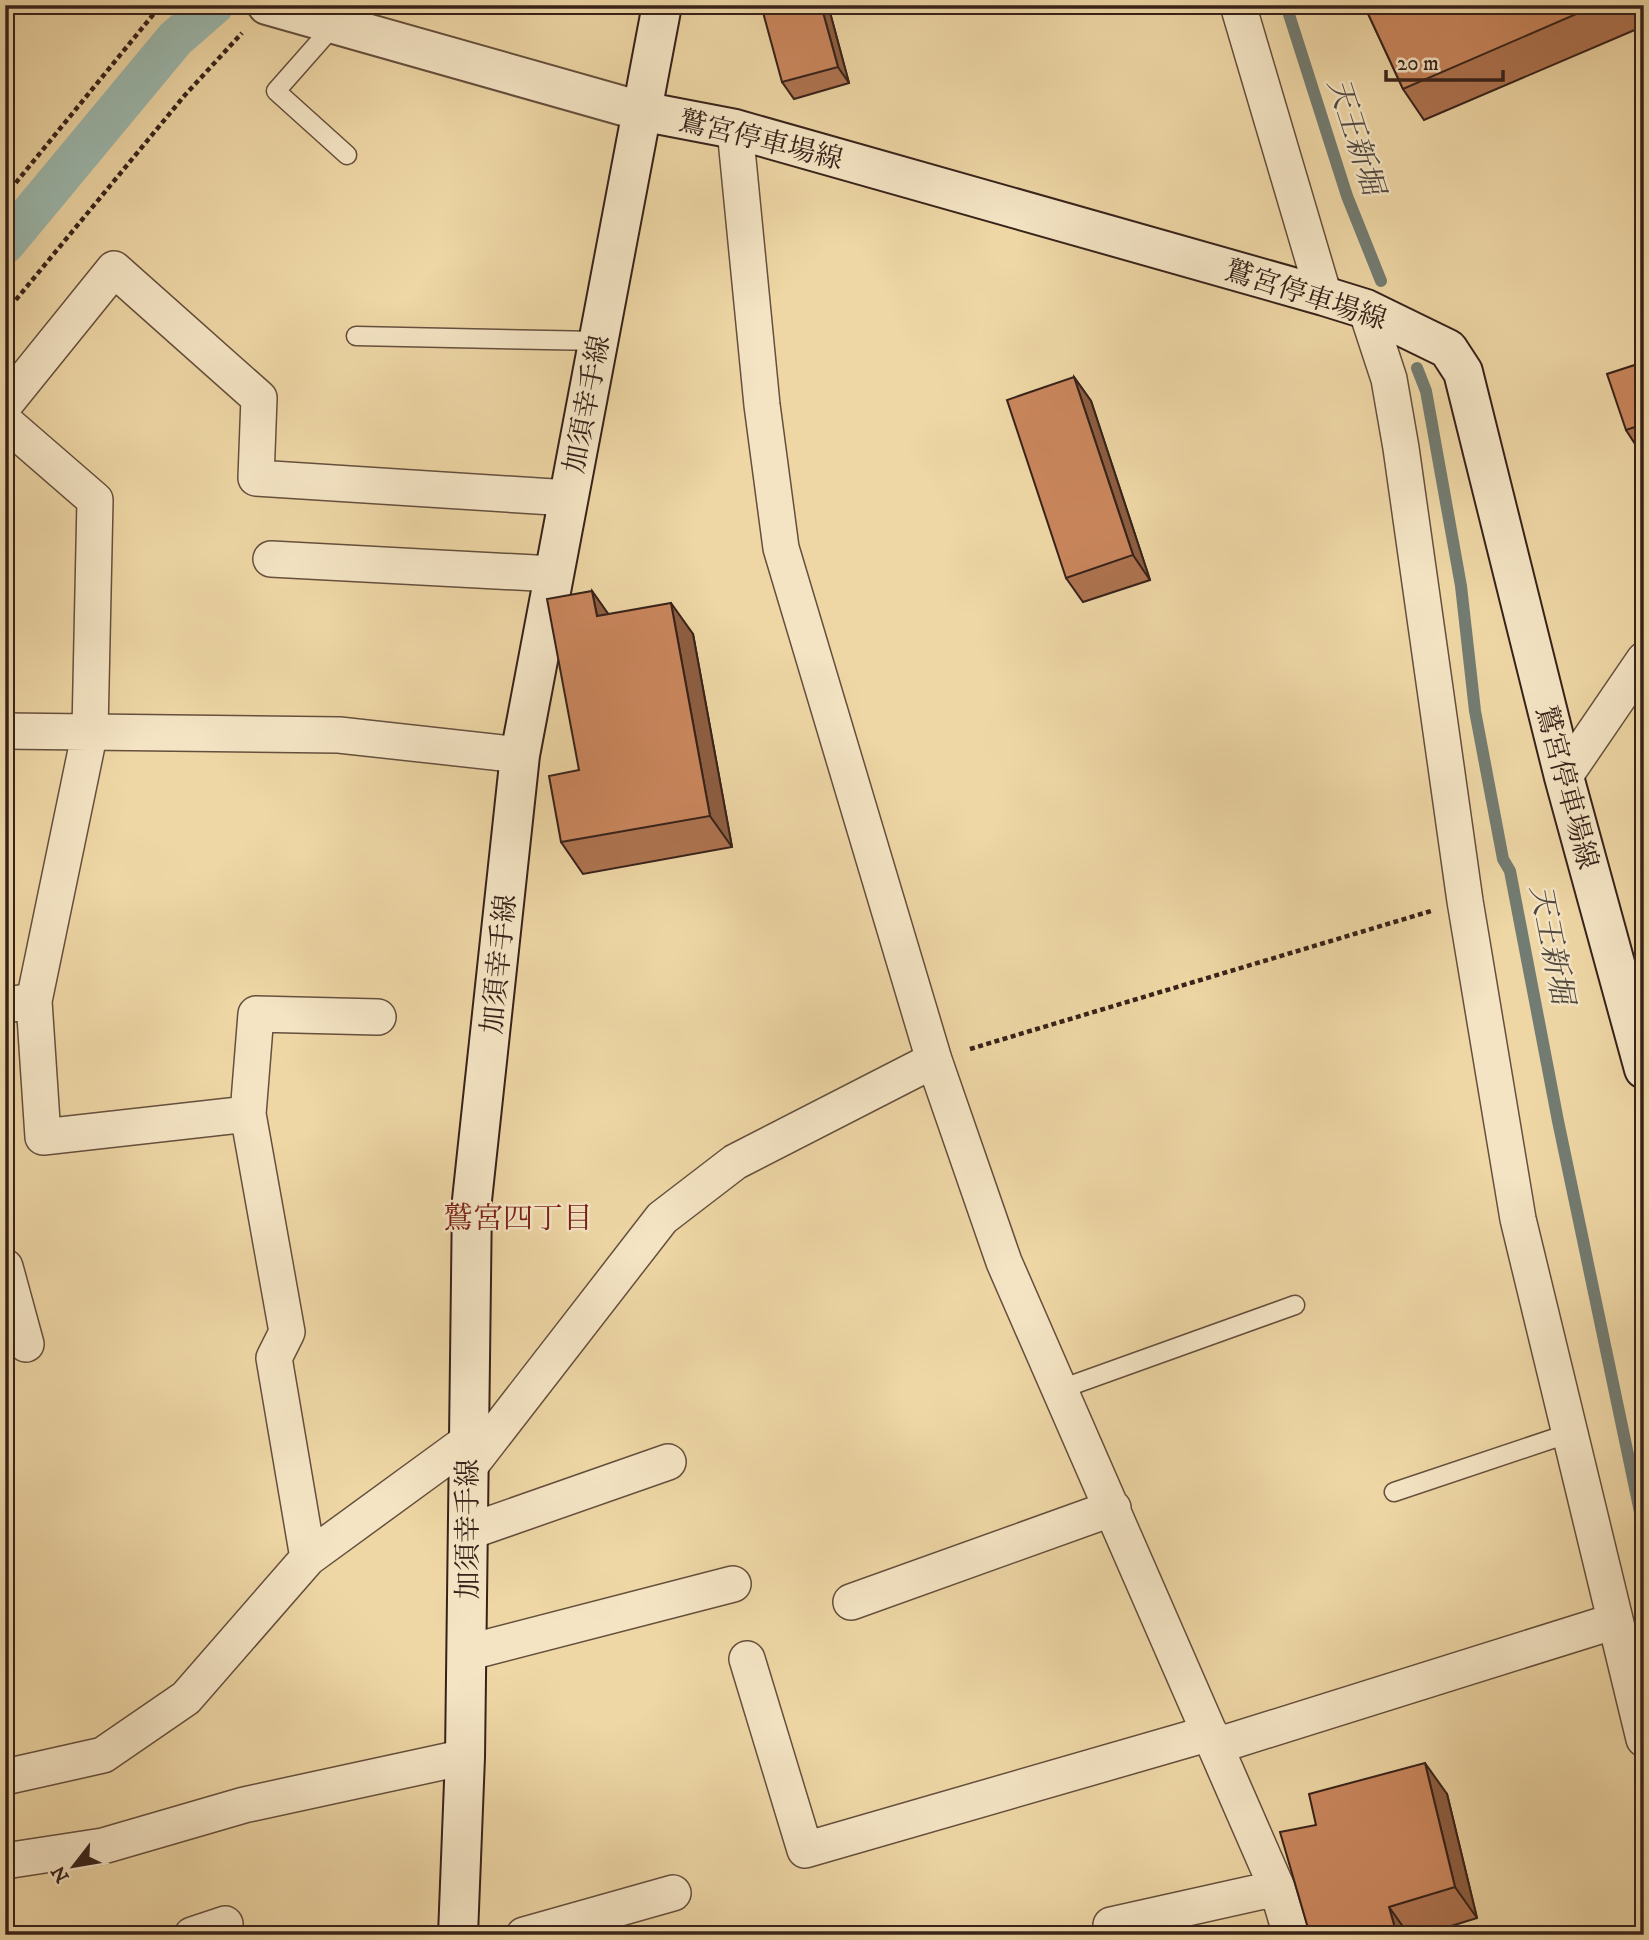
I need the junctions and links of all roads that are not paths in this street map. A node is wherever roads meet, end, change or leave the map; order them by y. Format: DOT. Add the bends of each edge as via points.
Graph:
graph roads {
  1 [pos="662,5"];
  2 [pos="1238,5"];
  3 [pos="255,19"];
  4 [pos="336,23"];
  5 [pos="641,111"];
  6 [pos="735,129"];
  7 [pos="346,155"];
  8 [pos="1324,296"];
  9 [pos="1366,309"];
  10 [pos="356,336"];
  11 [pos="598,341"];
  12 [pos="5,404"];
  13 [pos="5,422"];
  14 [pos="569,498"];
  15 [pos="271,559"];
  16 [pos="554,574"];
  17 [pos="1644,660"];
  18 [pos="5,731"];
  19 [pos="90,732"];
  20 [pos="520,755"];
  21 [pos="1564,777"];
  22 [pos="20,1003"];
  23 [pos="378,1017"];
  24 [pos="934,1060"];
  25 [pos="1644,1069"];
  26 [pos="248,1114"];
  27 [pos="5,1267"];
  28 [pos="1295,1305"];
  29 [pos="26,1344"];
  30 [pos="1061,1389"];
  31 [pos="1570,1433"];
  32 [pos="468,1455"];
  33 [pos="667,1462"];
  34 [pos="1394,1492"];
  35 [pos="1113,1508"];
  36 [pos="468,1532"];
  37 [pos="308,1558"];
  38 [pos="733,1584"];
  39 [pos="851,1602"];
  40 [pos="1615,1621"];
  41 [pos="466,1653"];
  42 [pos="747,1659"];
  43 [pos="1213,1739"];
  44 [pos="1644,1739"];
  45 [pos="465,1758"];
  46 [pos="5,1777"];
  47 [pos="5,1861"];
  48 [pos="1277,1888"];
  49 [pos="673,1893"];
  50 [pos="225,1924"];
  51 [pos="192,1935"];
  52 [pos="458,1935"];
  53 [pos="524,1935"];
  54 [pos="1114,1935"];
  55 [pos="1291,1935"];
  1 -- 5 [label="main road, 加須幸手線"];
  2 -- 8 [label="street"];
  3 -- 4 [label="main road, 鷲宮停車場線"];
  4 -- 5 [label="main road, 鷲宮停車場線"];
  4 -- 7 [label="lane" via="276,91"];
  5 -- 6 [label="main road, 鷲宮停車場線"];
  5 -- 11 [label="main road, 加須幸手線"];
  6 -- 8 [label="main road, 鷲宮停車場線"];
  6 -- 24 [label="street" via="781,548"];
  8 -- 9 [label="main road, 鷲宮停車場線"];
  9 -- 21 [label="main road, 鷲宮停車場線" via="1448,349 1463,372"];
  9 -- 31 [label="street" via="1389,379 1401,447 1465,901 1518,1219"];
  10 -- 11 [label="lane"];
  11 -- 14 [label="main road, 加須幸手線"];
  12 -- 14 [label="street" via="114,269 259,398 256,478"];
  13 -- 19 [label="street" via="95,500"];
  14 -- 16 [label="main road, 加須幸手線"];
  15 -- 16 [label="street"];
  16 -- 20 [label="main road, 加須幸手線"];
  17 -- 21 [label="street"];
  18 -- 19 [label="street"];
  19 -- 20 [label="street" via="339,735"];
  19 -- 22 [label="street"];
  20 -- 32 [label="main road, 加須幸手線" via="472,1200"];
  21 -- 25 [label="main road, 鷲宮停車場線"];
  22 -- 26 [label="street" via="43,1137"];
  23 -- 26 [label="street" via="256,1014"];
  24 -- 30 [label="street" via="1004,1262"];
  24 -- 32 [label="street" via="735,1162 662,1218"];
  26 -- 37 [label="street" via="287,1332 274,1358"];
  27 -- 29 [label="street"];
  28 -- 30 [label="lane"];
  30 -- 35 [label="street"];
  31 -- 34 [label="lane"];
  31 -- 40 [label="street"];
  32 -- 36 [label="main road, 加須幸手線"];
  32 -- 37 [label="street"];
  33 -- 36 [label="street"];
  35 -- 39 [label="street"];
  35 -- 43 [label="street"];
  36 -- 41 [label="main road, 加須幸手線"];
  37 -- 46 [label="street" via="186,1698 103,1755"];
  38 -- 41 [label="street"];
  40 -- 43 [label="street"];
  40 -- 44 [label="street"];
  41 -- 45 [label="main road, 加須幸手線"];
  42 -- 43 [label="street" via="805,1850"];
  43 -- 48 [label="street"];
  45 -- 47 [label="street" via="244,1805 103,1846"];
  45 -- 52 [label="main road, 加須幸手線"];
  48 -- 54 [label="street" via="1111,1925"];
  48 -- 55 [label="street"];
  49 -- 53 [label="street"];
  50 -- 51 [label="street"];
}
